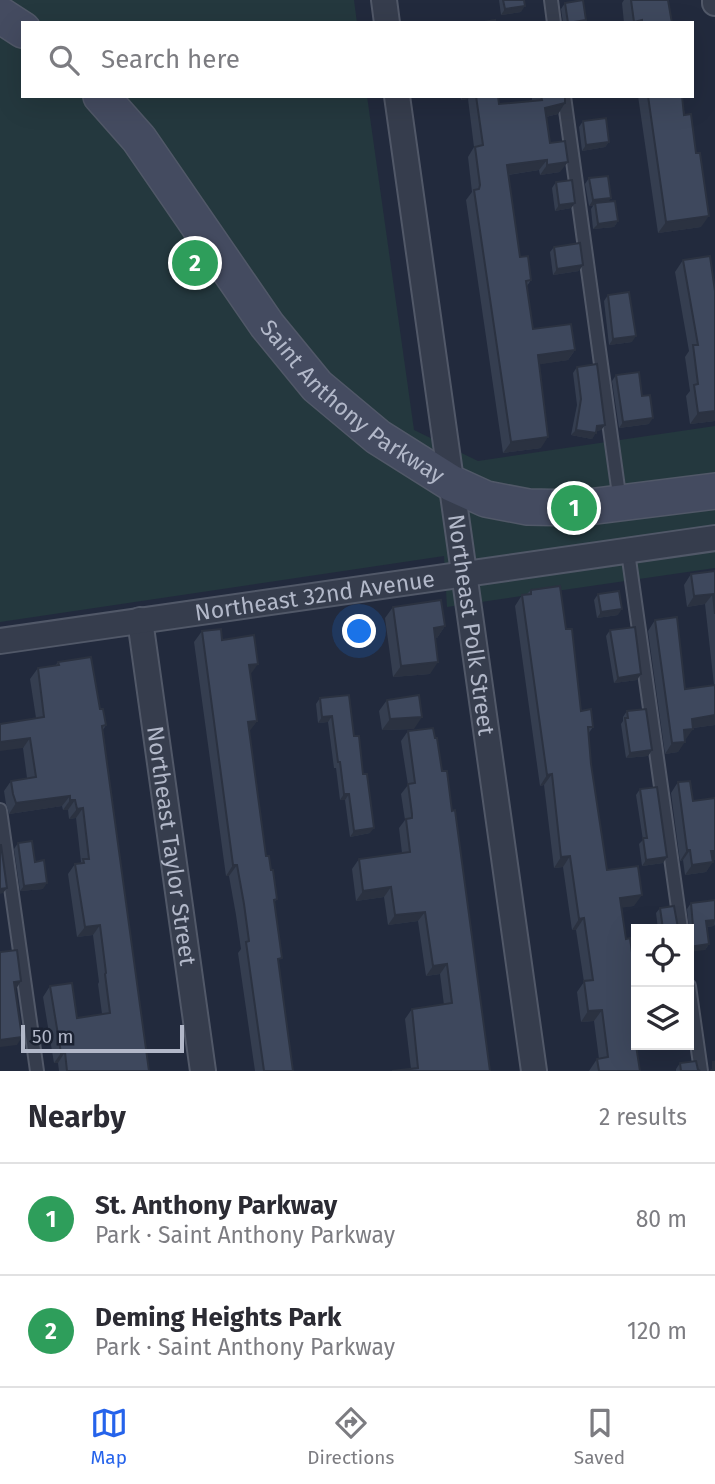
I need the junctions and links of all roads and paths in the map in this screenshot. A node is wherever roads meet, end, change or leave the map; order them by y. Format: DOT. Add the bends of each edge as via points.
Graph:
graph roads {
  1 [pos="384,0"];
  2 [pos="551,0"];
  3 [pos="0,15"];
  4 [pos="387,21"];
  5 [pos="554,21"];
  6 [pos="21,29"];
  7 [pos="103,98"];
  8 [pos="397,98"];
  9 [pos="564,98"];
  10 [pos="451,483"];
  11 [pos="715,491"];
  12 [pos="620,505"];
  13 [pos="715,538"];
  14 [pos="628,552"];
  15 [pos="464,575"];
  16 [pos="140,620"];
  17 [pos="0,641"];
  18 [pos="0,810"];
  19 [pos="680,924"];
  20 [pos="689,987"];
  21 [pos="37,1071"];
  22 [pos="203,1071"];
  23 [pos="534,1071"];
  24 [pos="701,1071"];
  1 -- 4 [label="street"];
  2 -- 5 [label="lane"];
  3 -- 6 [label="street"];
  7 -- 10 [label="street, Saint Anthony Parkway" via="139,139 267,325 317,386 378,437"];
  8 -- 10 [label="street, Northeast Polk Street"];
  9 -- 12 [label="lane"];
  10 -- 12 [label="street, Saint Anthony Parkway" via="486,499 528,507"];
  10 -- 15 [label="street, Northeast Polk Street"];
  11 -- 12 [label="street, Saint Anthony Parkway"];
  13 -- 14 [label="street, Northeast 32nd Avenue"];
  14 -- 15 [label="street, Northeast 32nd Avenue"];
  14 -- 19 [label="lane"];
  15 -- 16 [label="street, Northeast 32nd Avenue"];
  15 -- 23 [label="street, Northeast Polk Street"];
  16 -- 17 [label="street, Northeast 32nd Avenue"];
  16 -- 22 [label="street, Northeast Taylor Street"];
  18 -- 21 [label="lane"];
  20 -- 24 [label="lane"];
}
